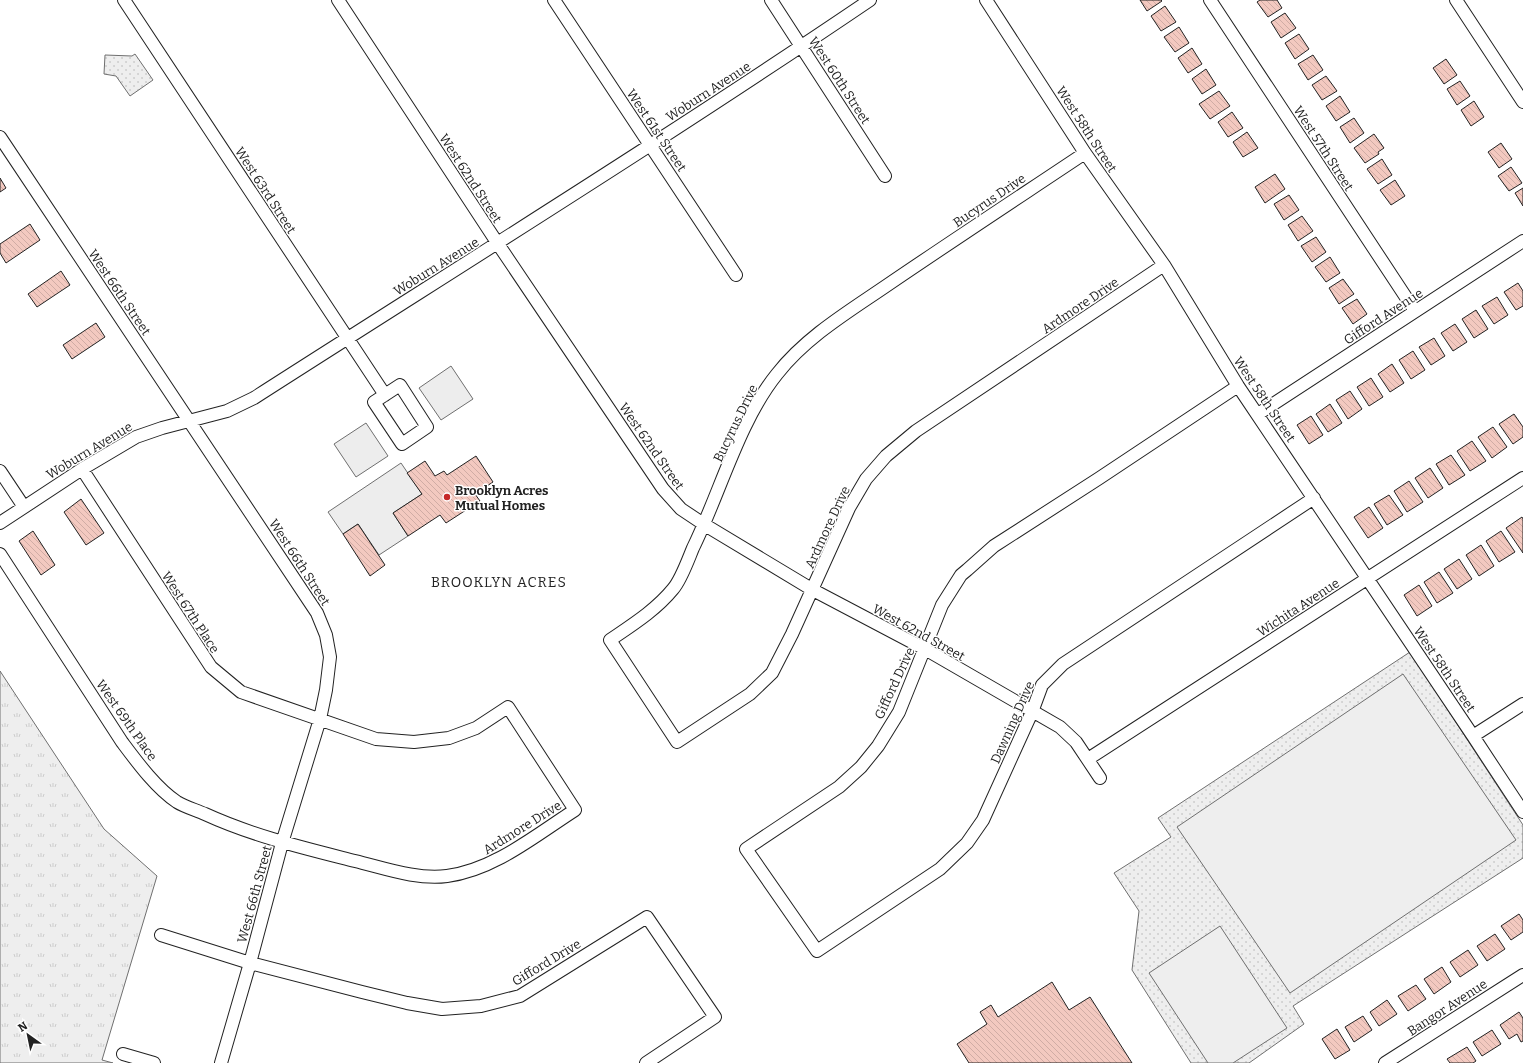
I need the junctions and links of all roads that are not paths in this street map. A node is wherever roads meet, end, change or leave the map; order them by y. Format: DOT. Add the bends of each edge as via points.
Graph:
graph roads {
  1 [pos="124,0"];
  2 [pos="338,0"];
  3 [pos="554,0"];
  4 [pos="771,0"];
  5 [pos="870,0"];
  6 [pos="986,0"];
  7 [pos="1210,0"];
  8 [pos="1456,0"];
  9 [pos="802,46"];
  10 [pos="1523,102"];
  11 [pos="0,137"];
  12 [pos="650,145"];
  13 [pos="1085,153"];
  14 [pos="885,176"];
  15 [pos="1523,241"];
  16 [pos="498,244"];
  17 [pos="1164,266"];
  18 [pos="736,275"];
  19 [pos="1415,311"];
  20 [pos="348,338"];
  21 [pos="1238,386"];
  22 [pos="385,395"];
  23 [pos="1258,414"];
  24 [pos="189,420"];
  25 [pos="82,469"];
  26 [pos="0,471"];
  27 [pos="1523,478"];
  28 [pos="1314,498"];
  29 [pos="24,507"];
  30 [pos="0,523"];
  31 [pos="705,526"];
  32 [pos="0,554"];
  33 [pos="1368,578"];
  34 [pos="813,590"];
  35 [pos="925,649"];
  36 [pos="645,694"];
  37 [pos="1523,704"];
  38 [pos="1032,712"];
  39 [pos="320,719"];
  40 [pos="1473,736"];
  41 [pos="1088,759"];
  42 [pos="1100,778"];
  43 [pos="1523,812"];
  44 [pos="282,843"];
  45 [pos="781,899"];
  46 [pos="161,935"];
  47 [pos="250,963"];
  48 [pos="1523,975"];
  49 [pos="123,1054"];
  50 [pos="154,1063"];
  51 [pos="221,1063"];
  52 [pos="646,1063"];
  53 [pos="1385,1063"];
  1 -- 20 [label="street, West 63rd Street"];
  2 -- 16 [label="street, West 62nd Street"];
  3 -- 12 [label="street, West 61st Street"];
  4 -- 9 [label="street, West 60th Street"];
  5 -- 9 [label="street, Woburn Avenue"];
  6 -- 13 [label="street, West 58th Street"];
  7 -- 19 [label="street, West 57th Street"];
  8 -- 10 [label="street"];
  9 -- 12 [label="street, Woburn Avenue"];
  9 -- 14 [label="street, West 60th Street"];
  11 -- 24 [label="street, West 66th Street"];
  12 -- 16 [label="street, Woburn Avenue"];
  12 -- 18 [label="street, West 61st Street"];
  13 -- 17 [label="street, West 58th Street"];
  13 -- 31 [label="street, Bucyrus Drive" via="809,341 777,374 756,405"];
  15 -- 19 [label="street, Gifford Avenue"];
  16 -- 20 [label="street, Woburn Avenue"];
  16 -- 31 [label="street, West 62nd Street" via="663,489 681,509"];
  17 -- 21 [label="street, West 58th Street"];
  17 -- 34 [label="street, Ardmore Drive" via="916,431 886,456 866,479 849,508"];
  19 -- 23 [label="street, Gifford Avenue"];
  20 -- 22 [label="street, West 63rd Street"];
  20 -- 24 [label="street, Woburn Avenue" via="254,398 227,411"];
  21 -- 23 [label="street, West 58th Street"];
  21 -- 35 [label="street, Gifford Drive" via="994,546 961,575 942,605"];
  22 -- 22 [label="street" via="374,402 402,444 427,427 400,385"];
  23 -- 28 [label="street, West 58th Street"];
  24 -- 25 [label="street, Woburn Avenue" via="136,437"];
  24 -- 39 [label="street, West 66th Street" via="317,613 326,635 330,657"];
  25 -- 29 [label="street, Woburn Avenue"];
  25 -- 39 [label="street, West 67th Place" via="210,667 241,692"];
  26 -- 29 [label="street"];
  27 -- 33 [label="street, Wichita Avenue"];
  28 -- 33 [label="street, West 58th Street"];
  28 -- 38 [label="street, Dawning Drive" via="1062,664 1042,685"];
  29 -- 30 [label="street, Woburn Avenue"];
  31 -- 34 [label="street, West 62nd Street"];
  31 -- 36 [label="street, Bucyrus Drive" via="674,589 648,613 610,640"];
  32 -- 44 [label="street, West 69th Place" via="122,742 158,785 177,802 226,824"];
  33 -- 40 [label="street, West 58th Street"];
  33 -- 41 [label="street, Wichita Avenue"];
  34 -- 35 [label="street, West 62nd Street"];
  34 -- 36 [label="street, Ardmore Drive" via="772,673 750,694 676,742"];
  35 -- 38 [label="street, West 62nd Street"];
  35 -- 45 [label="street, Gifford Drive" via="899,712 862,767 838,787 746,850"];
  37 -- 40 [label="street"];
  38 -- 41 [label="street, West 62nd Street" via="1060,727 1076,742"];
  38 -- 45 [label="street, Dawning Drive" via="983,820 967,844 940,868 817,951"];
  39 -- 44 [label="street, West 66th Street"];
  39 -- 44 [label="street, Ardmore Drive" via="376,739 414,742 449,738 476,728 508,708 575,810 486,866 447,876 413,875"];
  40 -- 43 [label="street, West 58th Street"];
  41 -- 42 [label="street, West 62nd Street"];
  44 -- 47 [label="street, West 66th Street"];
  46 -- 47 [label="street"];
  47 -- 51 [label="street, West 66th Street"];
  47 -- 52 [label="street, Gifford Drive" via="407,1003 442,1009 481,1006 520,996 647,916 715,1017"];
  48 -- 53 [label="street, Bangor Avenue"];
  49 -- 50 [label="street"];
}
